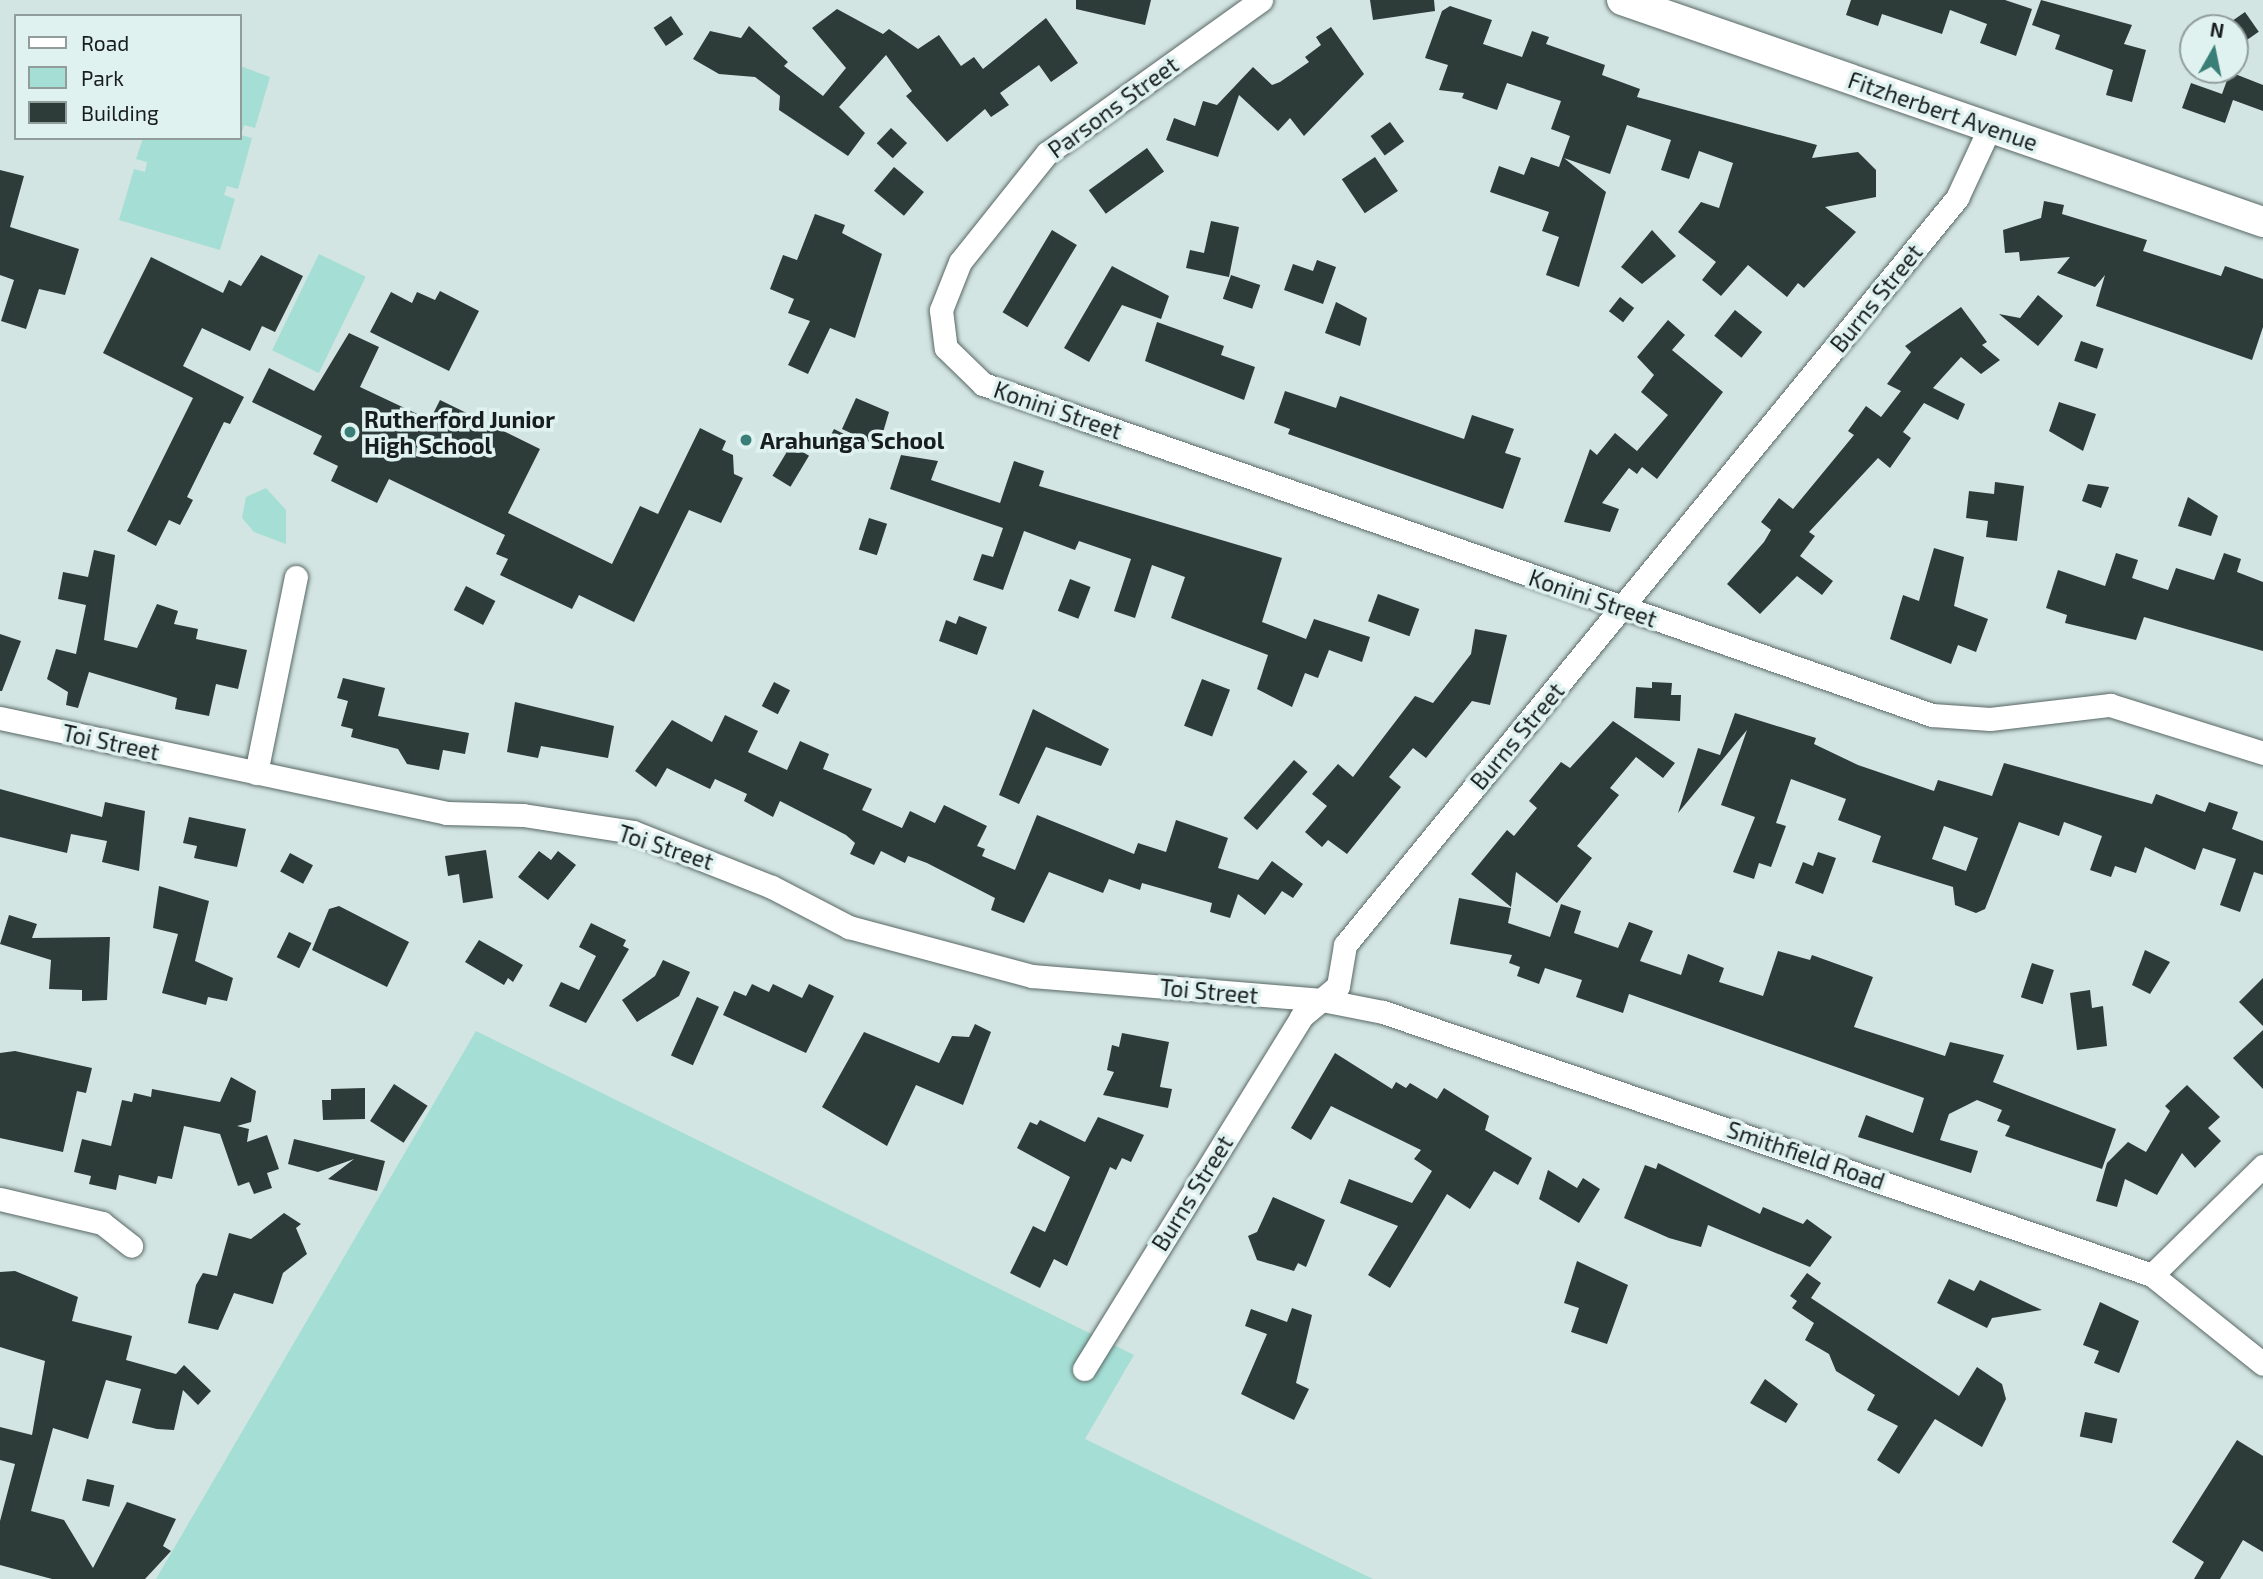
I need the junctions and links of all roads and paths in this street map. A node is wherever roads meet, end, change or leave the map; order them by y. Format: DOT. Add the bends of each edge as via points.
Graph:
graph roads {
  1 [pos="1261,0"];
  2 [pos="1622,0"];
  3 [pos="1990,127"];
  4 [pos="2263,222"];
  5 [pos="946,348"];
  6 [pos="296,577"];
  7 [pos="1622,608"];
  8 [pos="0,718"];
  9 [pos="2263,753"];
  10 [pos="256,773"];
  11 [pos="1322,1000"];
  12 [pos="2263,1166"];
  13 [pos="0,1199"];
  14 [pos="131,1246"];
  15 [pos="2152,1275"];
  16 [pos="2263,1364"];
  17 [pos="1084,1369"];
  1 -- 5 [label="street, Parsons Street" via="1047,153 960,262 941,310"];
  2 -- 3 [label="main road, Fitzherbert Avenue"];
  3 -- 4 [label="main road, Fitzherbert Avenue"];
  3 -- 7 [label="street, Burns Street" via="1957,198"];
  5 -- 7 [label="street, Konini Street" via="983,384"];
  6 -- 10 [label="street"];
  7 -- 9 [label="street, Konini Street" via="1932,715 1990,719 2110,705"];
  7 -- 11 [label="street, Burns Street" via="1345,945 1338,985"];
  8 -- 10 [label="street, Toi Street"];
  10 -- 11 [label="street, Toi Street" via="446,813 523,815 633,832 737,871 849,928 1032,976"];
  11 -- 15 [label="street, Smithfield Road" via="1396,1017"];
  11 -- 17 [label="street, Burns Street" via="1301,1017"];
  12 -- 15 [label="street"];
  13 -- 14 [label="street" via="102,1223"];
  15 -- 16 [label="street, Smithfield Road"];
}
